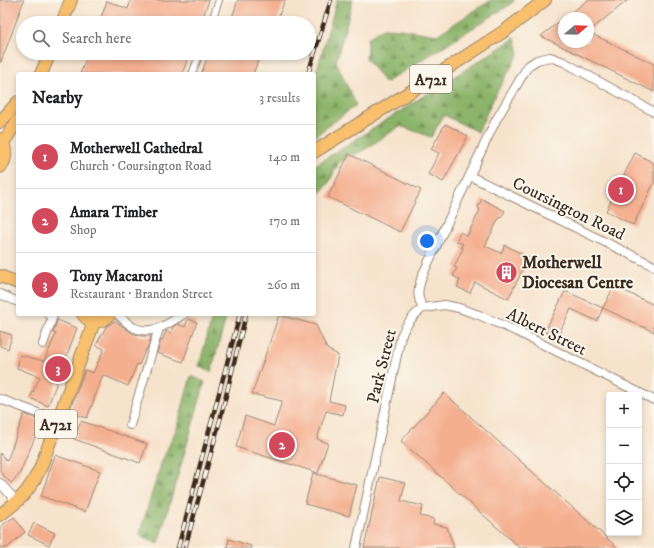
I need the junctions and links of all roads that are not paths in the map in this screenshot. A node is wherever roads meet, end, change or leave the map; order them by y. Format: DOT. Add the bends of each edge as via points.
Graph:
graph roads {
  1 [pos="71,0"];
  2 [pos="220,0"];
  3 [pos="545,0"];
  4 [pos="65,16"];
  5 [pos="214,16"];
  6 [pos="47,60"];
  7 [pos="197,60"];
  8 [pos="42,72"];
  9 [pos="193,72"];
  10 [pos="16,104"];
  11 [pos="654,112"];
  12 [pos="0,122"];
  13 [pos="16,123"];
  14 [pos="2,141"];
  15 [pos="316,151"];
  16 [pos="0,167"];
  17 [pos="470,176"];
  18 [pos="654,266"];
  19 [pos="0,276"];
  20 [pos="16,282"];
  21 [pos="0,294"];
  22 [pos="16,301"];
  23 [pos="423,308"];
  24 [pos="53,316"];
  25 [pos="85,316"];
  26 [pos="108,316"];
  27 [pos="119,316"];
  28 [pos="181,316"];
  29 [pos="94,322"];
  30 [pos="159,328"];
  31 [pos="43,344"];
  32 [pos="0,399"];
  33 [pos="654,400"];
  34 [pos="57,420"];
  35 [pos="130,425"];
  36 [pos="0,483"];
  37 [pos="17,502"];
  38 [pos="0,515"];
  39 [pos="356,548"];
  1 -- 4 [label="main road"];
  2 -- 5 [label="street"];
  3 -- 15 [label="main road, A721" via="506,30"];
  6 -- 8 [label="main road"];
  7 -- 9 [label="street"];
  10 -- 12 [label="main road"];
  11 -- 17 [label="street" via="564,62 550,57 537,60 528,66 496,120"];
  13 -- 14 [label="main road"];
  14 -- 16 [label="main road" via="6,150"];
  17 -- 18 [label="street, Coursington Road"];
  17 -- 23 [label="street" via="422,276 418,300"];
  19 -- 20 [label="main road"];
  21 -- 22 [label="street"];
  23 -- 33 [label="street, Albert Street" via="445,305 479,315"];
  23 -- 39 [label="street, Park Street" via="410,319 401,336"];
  24 -- 31 [label="street"];
  25 -- 29 [label="main road"];
  26 -- 29 [label="main road"];
  27 -- 30 [label="street" via="134,328"];
  28 -- 30 [label="street"];
  29 -- 34 [label="main road, A721"];
  30 -- 35 [label="street"];
  32 -- 34 [label="street"];
  34 -- 37 [label="main road, A721" via="40,469 32,485"];
  36 -- 37 [label="street"];
  37 -- 38 [label="main road, A721"];
}
